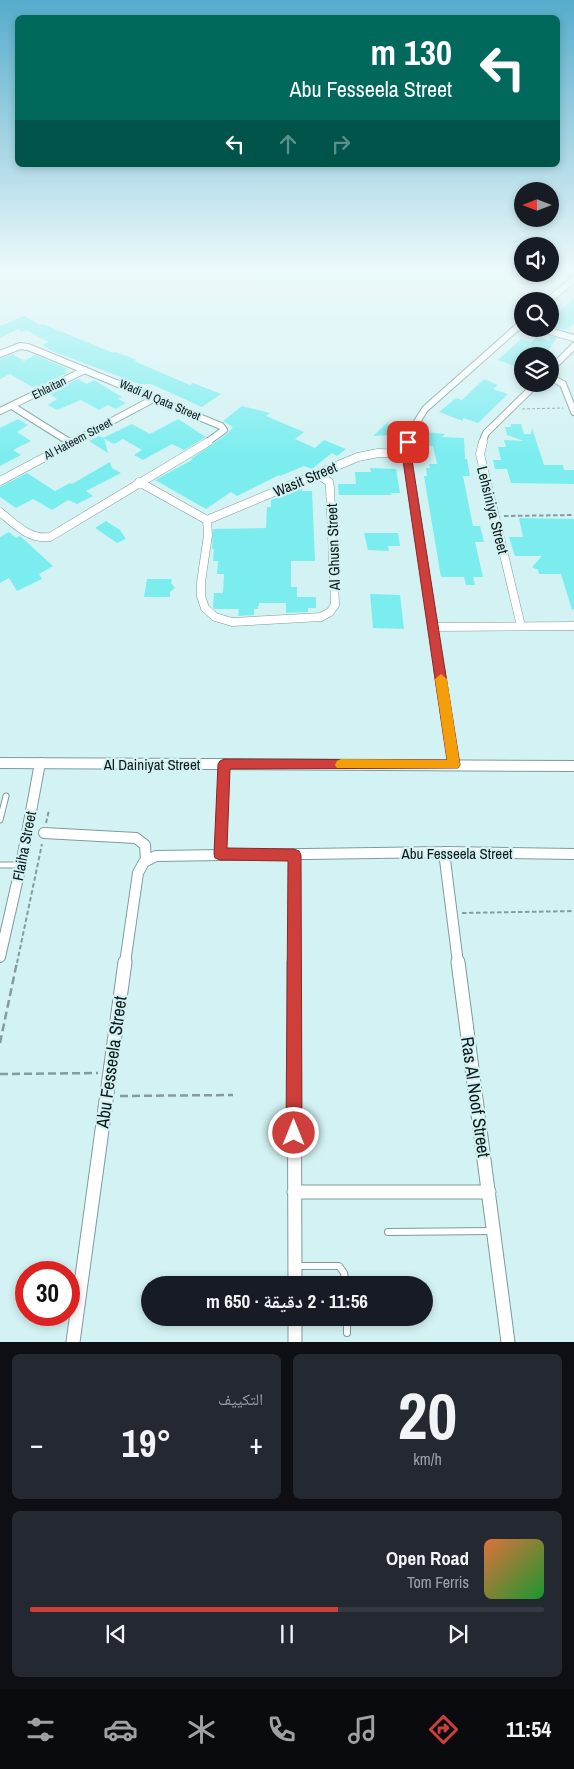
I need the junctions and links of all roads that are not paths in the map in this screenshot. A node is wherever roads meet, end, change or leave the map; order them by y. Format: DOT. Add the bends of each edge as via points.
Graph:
graph roads {
  1 [pos="514,330"];
  2 [pos="559,334"];
  3 [pos="574,338"];
  4 [pos="574,346"];
  5 [pos="0,354"];
  6 [pos="559,361"];
  7 [pos="86,370"];
  8 [pos="559,382"];
  9 [pos="528,392"];
  10 [pos="155,398"];
  11 [pos="12,406"];
  12 [pos="573,410"];
  13 [pos="0,412"];
  14 [pos="71,443"];
  15 [pos="407,454"];
  16 [pos="318,474"];
  17 [pos="0,481"];
  18 [pos="139,482"];
  19 [pos="0,512"];
  20 [pos="207,520"];
  21 [pos="521,626"];
  22 [pos="574,626"];
  23 [pos="433,627"];
  24 [pos="0,763"];
  25 [pos="40,763"];
  26 [pos="224,764"];
  27 [pos="454,765"];
  28 [pos="574,766"];
  29 [pos="6,796"];
  30 [pos="0,820"];
  31 [pos="44,833"];
  32 [pos="444,852"];
  33 [pos="220,854"];
  34 [pos="574,854"];
  35 [pos="294,855"];
  36 [pos="146,860"];
  37 [pos="0,865"];
  38 [pos="21,865"];
  39 [pos="0,957"];
  40 [pos="294,1192"];
  41 [pos="489,1192"];
  42 [pos="494,1231"];
  43 [pos="388,1232"];
  44 [pos="294,1266"];
  45 [pos="295,1276"];
  46 [pos="344,1276"];
  47 [pos="295,1326"];
  48 [pos="347,1326"];
  49 [pos="347,1334"];
  50 [pos="73,1342"];
  51 [pos="295,1342"];
  52 [pos="508,1342"];
  1 -- 15 [label="street" via="425,409 412,430"];
  2 -- 3 [label="street"];
  4 -- 6 [label="street"];
  5 -- 7 [label="street, Wadi Al Qata Street" via="20,346 28,347"];
  7 -- 10 [label="street, Wadi Al Qata Street"];
  7 -- 11 [label="street, Ehlaitan"];
  8 -- 12 [label="street" via="563,384"];
  9 -- 21 [label="street, Lehsiniya Street" via="486,433 480,454"];
  10 -- 14 [label="street, Al Hateem Street"];
  10 -- 18 [label="street, Wadi Al Qata Street" via="224,430"];
  11 -- 13 [label="street, Ehlaitan"];
  11 -- 14 [label="street, Ehlaitan"];
  14 -- 17 [label="street, Al Hateem Street"];
  15 -- 16 [label="street, Wasit Street" via="366,455"];
  15 -- 23 [label="street"];
  16 -- 20 [label="street, Wasit Street"];
  16 -- 20 [label="street, Al Ghusn Street" via="329,482 330,487 335,605 321,617 232,622 206,611 200,597"];
  18 -- 19 [label="street, Wadi Al Qata Street" via="45,538 32,536"];
  18 -- 20 [label="street"];
  21 -- 22 [label="street"];
  21 -- 23 [label="street"];
  23 -- 27 [label="street"];
  24 -- 25 [label="street, Al Dainiyat Street"];
  25 -- 26 [label="street, Al Dainiyat Street"];
  25 -- 38 [label="street, Flaiha Street"];
  26 -- 27 [label="street, Al Dainiyat Street"];
  26 -- 33 [label="street"];
  27 -- 28 [label="street, Al Dainiyat Street"];
  29 -- 30 [label="lane"];
  31 -- 36 [label="street" via="136,838 145,845"];
  32 -- 34 [label="street, Abu Fesseela Street"];
  32 -- 35 [label="street, Abu Fesseela Street"];
  32 -- 41 [label="street, Ras Al Noof Street"];
  33 -- 35 [label="street, Abu Fesseela Street"];
  33 -- 36 [label="street, Abu Fesseela Street" via="161,855"];
  35 -- 40 [label="street"];
  36 -- 50 [label="street, Abu Fesseela Street" via="137,878"];
  37 -- 38 [label="lane"];
  38 -- 39 [label="street, Flaiha Street"];
  40 -- 41 [label="street"];
  40 -- 44 [label="street"];
  41 -- 42 [label="street, Ras Al Noof Street"];
  42 -- 43 [label="lane"];
  42 -- 52 [label="street, Ras Al Noof Street"];
  44 -- 45 [label="street"];
  44 -- 46 [label="lane" via="338,1266"];
  47 -- 51 [label="street"];
  48 -- 49 [label="lane"];
}
